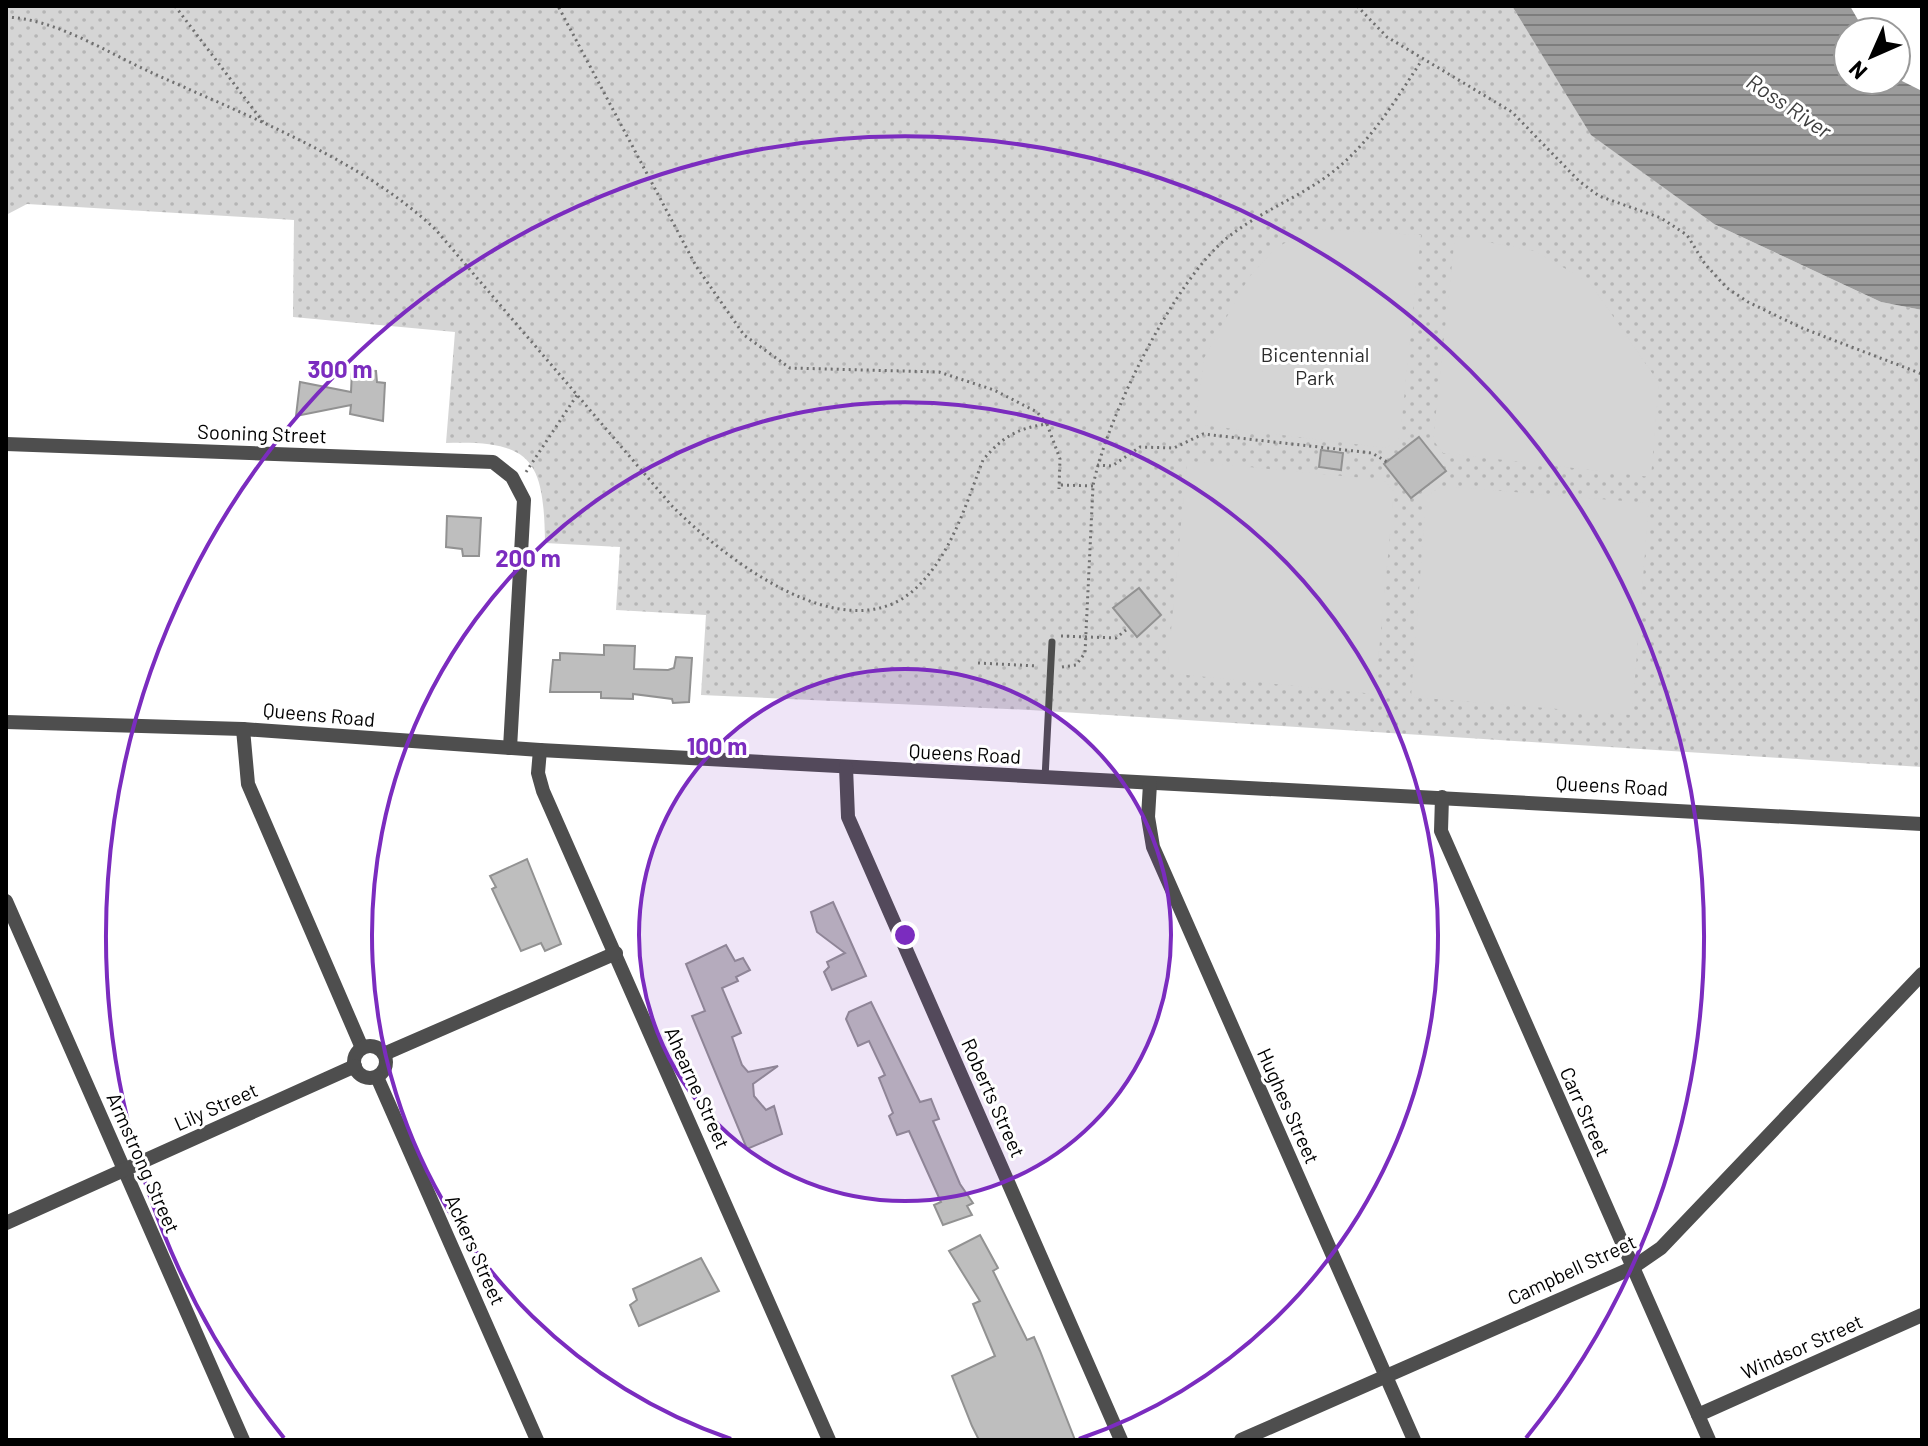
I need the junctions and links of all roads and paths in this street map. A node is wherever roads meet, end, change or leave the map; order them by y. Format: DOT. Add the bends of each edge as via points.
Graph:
graph roads {
  1 [pos="175,6"];
  2 [pos="558,6"];
  3 [pos="1357,6"];
  4 [pos="6,17"];
  5 [pos="1422,60"];
  6 [pos="265,125"];
  7 [pos="1922,374"];
  8 [pos="577,395"];
  9 [pos="1047,424"];
  10 [pos="6,444"];
  11 [pos="1387,462"];
  12 [pos="1097,465"];
  13 [pos="513,479"];
  14 [pos="1093,486"];
  15 [pos="1126,630"];
  16 [pos="1087,638"];
  17 [pos="1052,639"];
  18 [pos="978,663"];
  19 [pos="1039,666"];
  20 [pos="1062,667"];
  21 [pos="6,722"];
  22 [pos="243,729"];
  23 [pos="510,748"];
  24 [pos="540,750"];
  25 [pos="846,767"];
  26 [pos="1045,778"];
  27 [pos="1150,784"];
  28 [pos="1442,797"];
  29 [pos="1922,824"];
  30 [pos="6,901"];
  31 [pos="616,953"];
  32 [pos="1922,974"];
  33 [pos="362,1048"];
  34 [pos="384,1054"];
  35 [pos="355,1066"];
  36 [pos="377,1077"];
  37 [pos="124,1170"];
  38 [pos="6,1223"];
  39 [pos="1632,1268"];
  40 [pos="1922,1315"];
  41 [pos="1385,1377"];
  42 [pos="1698,1415"];
  43 [pos="243,1440"];
  44 [pos="537,1440"];
  45 [pos="829,1440"];
  46 [pos="1121,1440"];
  47 [pos="1241,1440"];
  48 [pos="1414,1440"];
  49 [pos="1709,1440"];
  1 -- 6 [label="path"];
  2 -- 9 [label="path" via="696,266 744,335 790,368 939,372 994,390 1037,412"];
  3 -- 5 [label="path" via="1387,37"];
  4 -- 6 [label="path" via="61,31"];
  5 -- 7 [label="path" via="1512,112 1599,196 1661,218 1687,235 1720,280 1748,302"];
  5 -- 12 [label="path" via="1349,159 1227,238 1185,283"];
  6 -- 8 [label="path" via="409,204"];
  8 -- 9 [label="path" via="706,541 778,589 848,608 895,603 915,589 945,549 983,460 1006,436"];
  8 -- 13 [label="path" via="533,465"];
  9 -- 14 [label="path" via="1060,459 1059,487"];
  10 -- 13 [label="street, Sooning Street" via="493,462"];
  11 -- 12 [label="path" via="1372,453 1203,434 1174,448 1140,447 1112,466"];
  12 -- 14 [label="path"];
  13 -- 23 [label="street" via="524,500"];
  14 -- 16 [label="path"];
  15 -- 16 [label="path" via="1116,638"];
  16 -- 17 [label="path"];
  16 -- 20 [label="path" via="1082,661"];
  17 -- 26 [label="lane"];
  18 -- 19 [label="path"];
  21 -- 22 [label="street, Queens Road"];
  22 -- 23 [label="street, Queens Road"];
  22 -- 33 [label="street" via="248,784"];
  23 -- 24 [label="street, Queens Road"];
  24 -- 25 [label="street, Queens Road"];
  24 -- 31 [label="street, Ahearne Street" via="543,791"];
  25 -- 26 [label="street, Queens Road"];
  25 -- 46 [label="street, Roberts Street" via="848,817"];
  26 -- 27 [label="street, Queens Road"];
  27 -- 28 [label="street, Queens Road"];
  27 -- 41 [label="street, Hughes Street" via="1153,847"];
  28 -- 29 [label="street, Queens Road"];
  28 -- 39 [label="street, Carr Street" via="1441,831"];
  30 -- 37 [label="street, Armstrong Street"];
  31 -- 34 [label="street"];
  31 -- 45 [label="street, Ahearne Street"];
  32 -- 39 [label="street, Campbell Street" via="1661,1248"];
  33 -- 34 [label="street" via="372,1046"];
  33 -- 35 [label="street"];
  34 -- 36 [label="street" via="386,1065"];
  35 -- 36 [label="street" via="366,1078"];
  35 -- 37 [label="street, Lily Street"];
  36 -- 44 [label="street, Ackers Street"];
  37 -- 38 [label="street, Lily Street"];
  37 -- 43 [label="street, Armstrong Street"];
  39 -- 41 [label="street, Campbell Street"];
  39 -- 42 [label="street, Carr Street"];
  40 -- 42 [label="street, Windsor Street"];
  41 -- 47 [label="street, Campbell Street"];
  41 -- 48 [label="street, Hughes Street"];
  42 -- 49 [label="street, Carr Street"];
}
